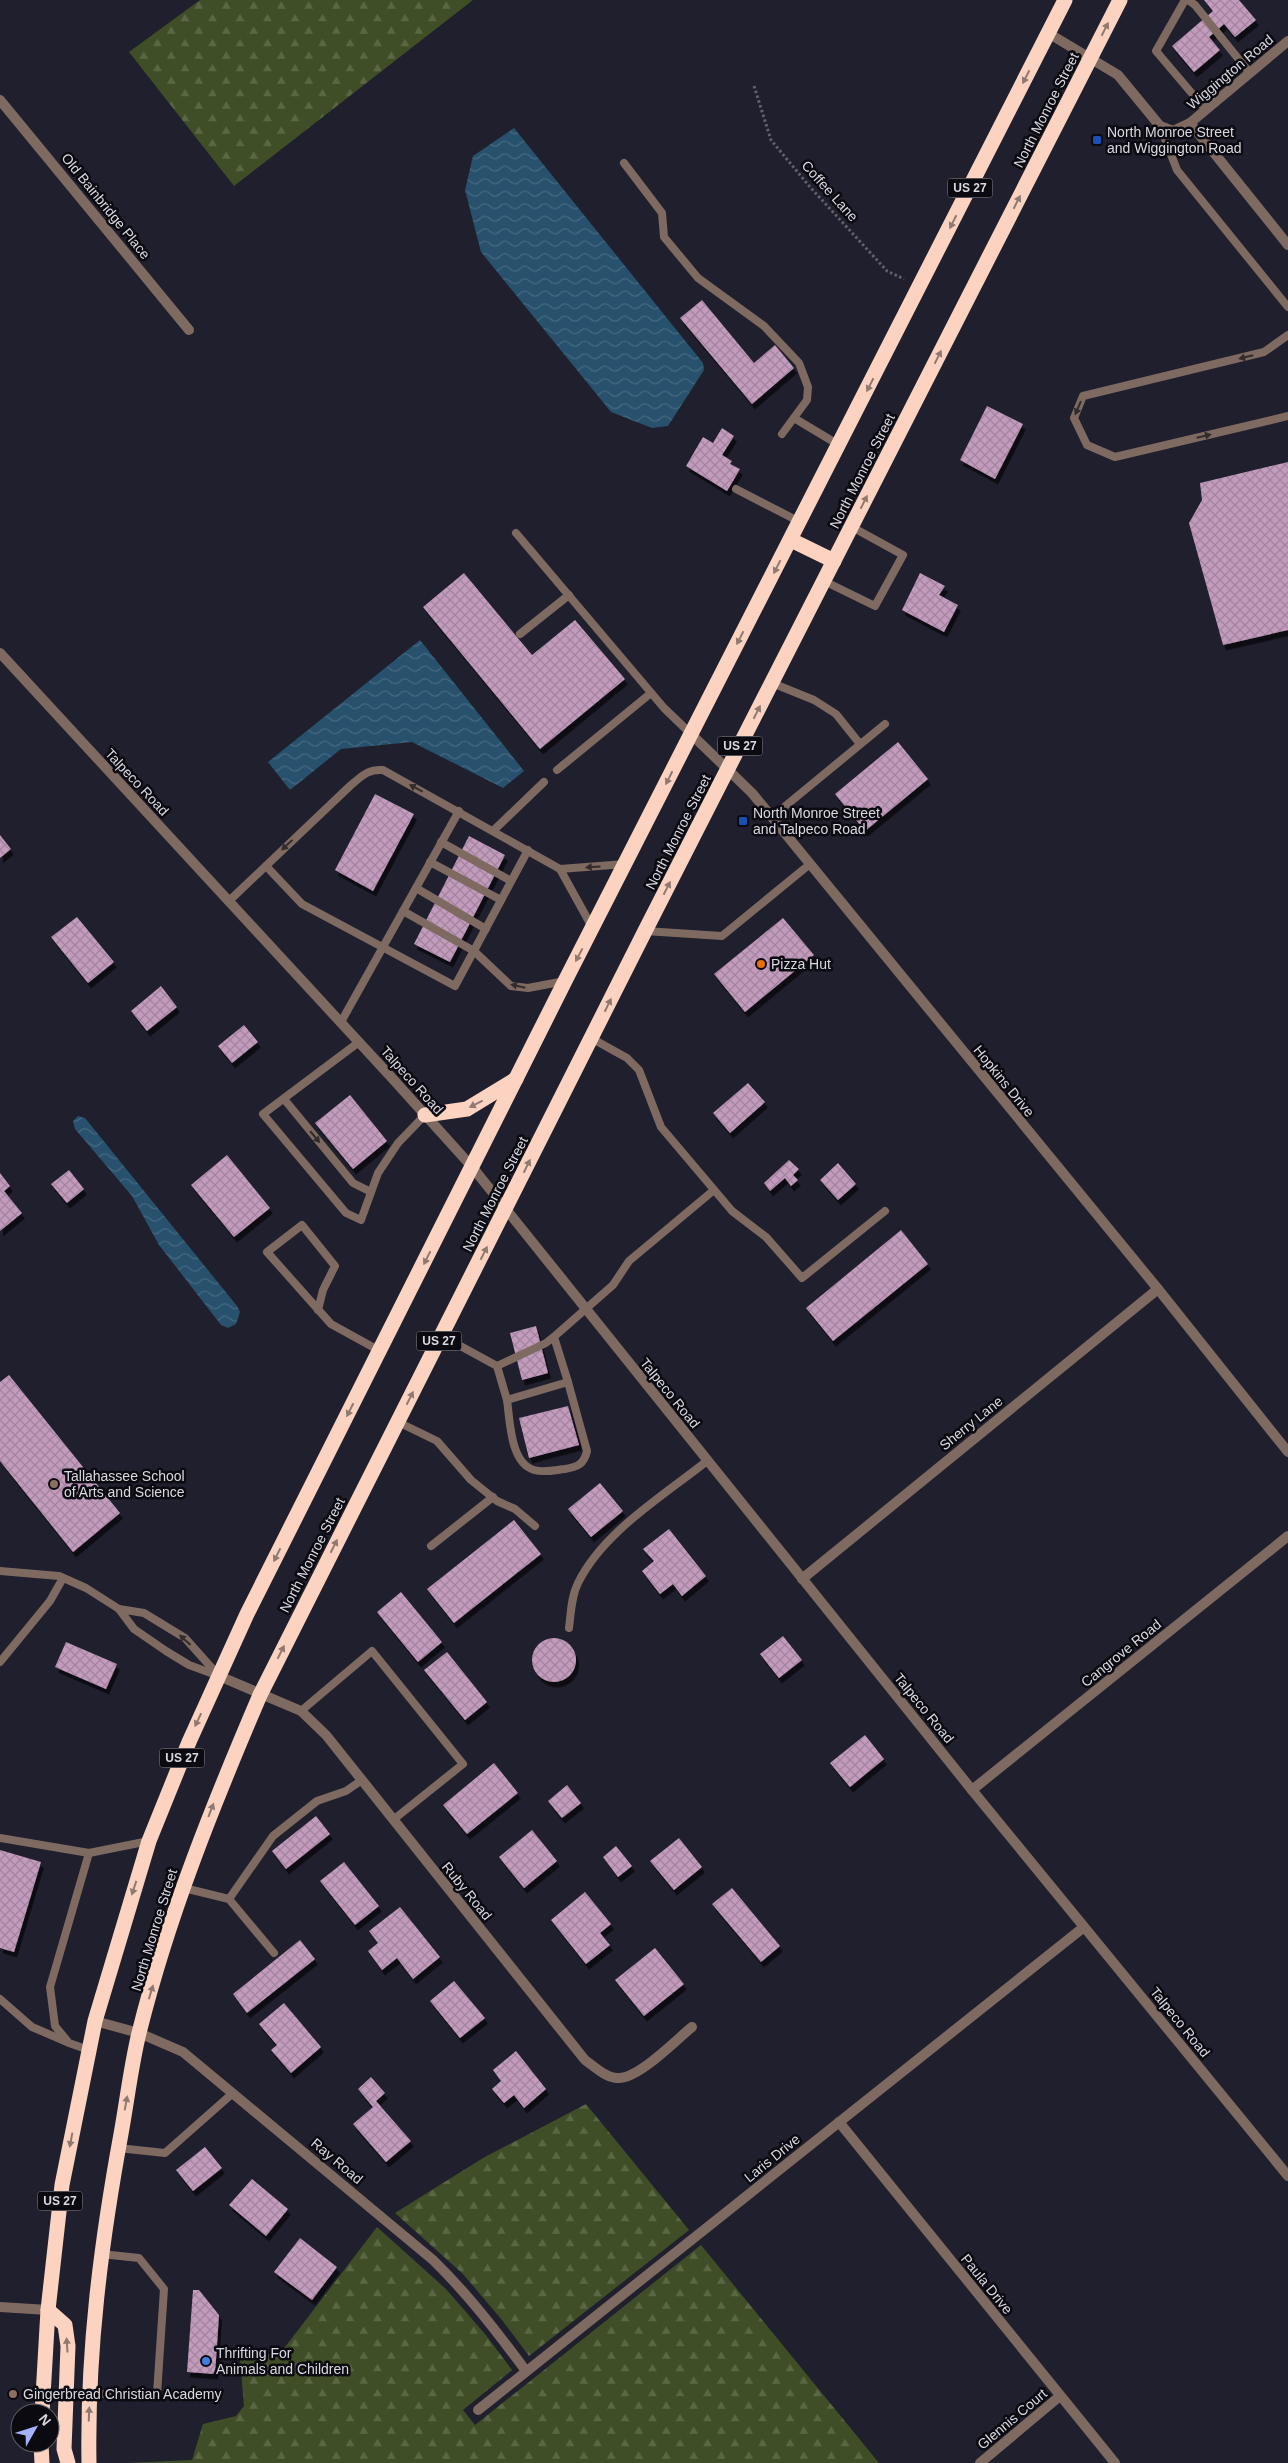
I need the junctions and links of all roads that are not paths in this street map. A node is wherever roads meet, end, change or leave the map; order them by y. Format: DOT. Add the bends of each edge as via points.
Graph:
graph roads {
  1 [pos="1065,0"];
  2 [pos="1120,0"];
  3 [pos="1186,0"];
  4 [pos="1048,33"];
  5 [pos="1288,41"];
  6 [pos="1090,58"];
  7 [pos="1249,72"];
  8 [pos="0,100"];
  9 [pos="1206,110"];
  10 [pos="1190,124"];
  11 [pos="1160,126"];
  12 [pos="624,163"];
  13 [pos="1288,245"];
  14 [pos="1288,307"];
  15 [pos="188,330"];
  16 [pos="1288,334"];
  17 [pos="1288,416"];
  18 [pos="794,418"];
  19 [pos="782,434"];
  20 [pos="840,444"];
  21 [pos="736,489"];
  22 [pos="800,522"];
  23 [pos="852,527"];
  24 [pos="516,533"];
  25 [pos="791,540"];
  26 [pos="834,561"];
  27 [pos="824,581"];
  28 [pos="568,595"];
  29 [pos="520,634"];
  30 [pos="0,653"];
  31 [pos="772,683"];
  32 [pos="652,693"];
  33 [pos="885,724"];
  34 [pos="691,734"];
  35 [pos="860,744"];
  36 [pos="556,770"];
  37 [pos="728,770"];
  38 [pos="544,782"];
  39 [pos="459,811"];
  40 [pos="772,817"];
  41 [pos="493,831"];
  42 [pos="441,842"];
  43 [pos="528,850"];
  44 [pos="430,862"];
  45 [pos="626,864"];
  46 [pos="810,864"];
  47 [pos="266,866"];
  48 [pos="560,869"];
  49 [pos="511,880"];
  50 [pos="416,888"];
  51 [pos="501,900"];
  52 [pos="229,901"];
  53 [pos="403,911"];
  54 [pos="486,929"];
  55 [pos="593,929"];
  56 [pos="645,931"];
  57 [pos="383,947"];
  58 [pos="474,951"];
  59 [pos="565,981"];
  60 [pos="341,1022"];
  61 [pos="591,1038"];
  62 [pos="359,1042"];
  63 [pos="518,1078"];
  64 [pos="284,1099"];
  65 [pos="426,1115"];
  66 [pos="472,1168"];
  67 [pos="714,1190"];
  68 [pos="371,1192"];
  69 [pos="506,1210"];
  70 [pos="885,1212"];
  71 [pos="1158,1289"];
  72 [pos="585,1309"];
  73 [pos="318,1310"];
  74 [pos="442,1336"];
  75 [pos="554,1337"];
  76 [pos="380,1351"];
  77 [pos="497,1366"];
  78 [pos="568,1382"];
  79 [pos="507,1400"];
  80 [pos="398,1422"];
  81 [pos="1288,1452"];
  82 [pos="707,1461"];
  83 [pos="493,1497"];
  84 [pos="535,1526"];
  85 [pos="1288,1536"];
  86 [pos="432,1546"];
  87 [pos="0,1571"];
  88 [pos="63,1578"];
  89 [pos="802,1579"];
  90 [pos="119,1609"];
  91 [pos="569,1628"];
  92 [pos="0,1662"];
  93 [pos="218,1676"];
  94 [pos="260,1695"];
  95 [pos="301,1711"];
  96 [pos="362,1780"];
  97 [pos="972,1790"];
  98 [pos="393,1820"];
  99 [pos="0,1838"];
  100 [pos="149,1842"];
  101 [pos="89,1853"];
  102 [pos="184,1888"];
  103 [pos="229,1899"];
  104 [pos="1084,1927"];
  105 [pos="274,1953"];
  106 [pos="0,1998"];
  107 [pos="95,2021"];
  108 [pos="692,2027"];
  109 [pos="139,2033"];
  110 [pos="69,2043"];
  111 [pos="90,2050"];
  112 [pos="233,2093"];
  113 [pos="838,2122"];
  114 [pos="118,2148"];
  115 [pos="1288,2176"];
  116 [pos="101,2254"];
  117 [pos="0,2307"];
  118 [pos="48,2310"];
  119 [pos="526,2371"];
  120 [pos="90,2394"];
  121 [pos="1060,2396"];
  122 [pos="43,2403"];
  123 [pos="478,2410"];
  124 [pos="68,2463"];
  125 [pos="89,2463"];
  126 [pos="980,2463"];
  127 [pos="1115,2463"];
  1 -- 4 [label="highway, US 27"];
  6 -- 2 [label="highway, North Monroe Street / US 27, one-way"];
  3 -- 7 [label="lane" via="1195,5"];
  3 -- 9 [label="lane" via="1156,51"];
  4 -- 6 [label="street"];
  4 -- 20 [label="highway, US 27, one-way"];
  5 -- 7 [label="street, Wiggington Road"];
  6 -- 11 [label="street" via="1118,76"];
  23 -- 6 [label="highway, North Monroe Street / US 27, one-way"];
  7 -- 9 [label="street, Wiggington Road"];
  8 -- 15 [label="street, Old Bainbridge Place"];
  9 -- 10 [label="street, Wiggington Road"];
  10 -- 11 [label="street, Wiggington Road" via="1173,131"];
  10 -- 13 [label="street"];
  11 -- 14 [label="lane" via="1177,170"];
  12 -- 18 [label="lane" via="662,213 664,236 698,278 764,326 799,363 808,387 807,400"];
  16 -- 17 [label="lane, one-way" via="1264,352 1083,396 1074,418 1088,444 1116,457"];
  18 -- 19 [label="lane"];
  18 -- 20 [label="lane"];
  20 -- 22 [label="highway, US 27"];
  21 -- 22 [label="lane"];
  22 -- 25 [label="highway, US 27"];
  23 -- 26 [label="highway, North Monroe Street / US 27"];
  23 -- 27 [label="lane" via="903,555 875,606"];
  24 -- 28 [label="lane"];
  25 -- 26 [label="highway"];
  25 -- 34 [label="highway, US 27, one-way"];
  26 -- 27 [label="highway, North Monroe Street / US 27"];
  27 -- 31 [label="highway, North Monroe Street / US 27"];
  28 -- 29 [label="lane"];
  28 -- 32 [label="lane"];
  30 -- 52 [label="street, Talpeco Road"];
  31 -- 35 [label="lane" via="814,700 836,714"];
  37 -- 31 [label="highway, North Monroe Street / US 27, one-way"];
  32 -- 34 [label="lane"];
  32 -- 36 [label="lane"];
  33 -- 35 [label="lane"];
  34 -- 37 [label="street, Hopkins Drive"];
  34 -- 45 [label="highway, US 27, one-way"];
  35 -- 40 [label="lane"];
  37 -- 40 [label="street, Hopkins Drive"];
  56 -- 37 [label="highway, North Monroe Street / US 27, one-way"];
  38 -- 41 [label="lane"];
  39 -- 41 [label="lane"];
  39 -- 42 [label="lane"];
  39 -- 47 [label="lane, one-way" via="383,770 373,769 351,785"];
  40 -- 46 [label="street, Hopkins Drive"];
  41 -- 43 [label="lane"];
  42 -- 44 [label="lane"];
  42 -- 49 [label="lane"];
  43 -- 48 [label="lane"];
  43 -- 49 [label="lane"];
  44 -- 50 [label="lane"];
  44 -- 51 [label="lane"];
  45 -- 48 [label="lane, one-way"];
  45 -- 55 [label="highway, US 27"];
  46 -- 56 [label="lane" via="722,936"];
  46 -- 71 [label="street, Hopkins Drive"];
  47 -- 52 [label="lane"];
  47 -- 57 [label="lane" via="302,904"];
  48 -- 55 [label="lane"];
  49 -- 51 [label="lane"];
  50 -- 53 [label="lane"];
  50 -- 54 [label="lane"];
  51 -- 54 [label="lane"];
  52 -- 60 [label="street, Talpeco Road"];
  53 -- 57 [label="lane"];
  53 -- 58 [label="lane"];
  54 -- 58 [label="lane"];
  55 -- 59 [label="highway, US 27, one-way"];
  61 -- 56 [label="highway, North Monroe Street / US 27, one-way"];
  57 -- 58 [label="lane" via="455,986"];
  57 -- 60 [label="lane"];
  59 -- 58 [label="lane, one-way" via="528,988 511,986"];
  59 -- 63 [label="highway, US 27"];
  60 -- 62 [label="street, Talpeco Road"];
  61 -- 67 [label="lane" via="627,1058 639,1070 661,1128"];
  69 -- 61 [label="highway, North Monroe Street / US 27, one-way"];
  62 -- 64 [label="lane"];
  62 -- 65 [label="street, Talpeco Road"];
  63 -- 65 [label="highway, one-way" via="467,1109"];
  63 -- 66 [label="highway, US 27"];
  64 -- 68 [label="lane, one-way" via="352,1183"];
  64 -- 68 [label="lane" via="263,1114 346,1213 361,1220"];
  65 -- 66 [label="street, Talpeco Road"];
  65 -- 68 [label="lane" via="398,1143 378,1173"];
  66 -- 69 [label="street, Talpeco Road"];
  66 -- 76 [label="highway, US 27, one-way"];
  67 -- 70 [label="lane" via="732,1212 766,1237 802,1278"];
  67 -- 72 [label="lane" via="629,1261 613,1285"];
  69 -- 72 [label="street, Talpeco Road"];
  74 -- 69 [label="highway, North Monroe Street / US 27, one-way"];
  71 -- 81 [label="street, Hopkins Drive"];
  71 -- 89 [label="street, Sherry Lane"];
  72 -- 75 [label="lane"];
  72 -- 82 [label="street, Talpeco Road"];
  73 -- 73 [label="lane" via="322,1290 335,1266 302,1226 267,1252"];
  73 -- 76 [label="lane" via="330,1324"];
  74 -- 77 [label="lane"];
  80 -- 74 [label="highway, North Monroe Street / US 27, one-way"];
  75 -- 77 [label="lane"];
  75 -- 78 [label="lane"];
  76 -- 93 [label="highway, US 27, one-way"];
  77 -- 79 [label="lane"];
  78 -- 79 [label="lane"];
  78 -- 79 [label="lane" via="587,1451 585,1459 576,1467 542,1472 526,1466 516,1448"];
  80 -- 83 [label="lane" via="437,1441 471,1480"];
  94 -- 80 [label="highway, North Monroe Street / US 27, one-way"];
  82 -- 89 [label="street, Talpeco Road"];
  82 -- 91 [label="lane" via="604,1546 577,1585"];
  83 -- 84 [label="lane" via="515,1509"];
  83 -- 86 [label="lane"];
  85 -- 97 [label="street, Cangrove Road"];
  87 -- 88 [label="lane"];
  88 -- 90 [label="lane"];
  88 -- 92 [label="lane" via="50,1601"];
  89 -- 97 [label="street, Talpeco Road"];
  90 -- 93 [label="lane" via="134,1628 166,1651 189,1665"];
  93 -- 90 [label="lane, one-way" via="185,1638 144,1613"];
  93 -- 94 [label="street, Ruby Road"];
  93 -- 100 [label="highway, US 27, one-way"];
  94 -- 95 [label="street, Ruby Road"];
  102 -- 94 [label="highway, North Monroe Street / US 27, one-way" via="210,1813"];
  95 -- 96 [label="street, Ruby Road" via="326,1735"];
  95 -- 98 [label="lane" via="372,1651 463,1764"];
  96 -- 98 [label="street, Ruby Road"];
  96 -- 103 [label="lane" via="346,1791 317,1801 273,1836"];
  97 -- 104 [label="street, Talpeco Road"];
  98 -- 108 [label="street, Ruby Road" via="585,2060 608,2076 632,2075"];
  99 -- 101 [label="lane"];
  100 -- 101 [label="lane"];
  100 -- 107 [label="highway, US 27, one-way"];
  101 -- 110 [label="lane" via="50,1987 54,2026"];
  102 -- 103 [label="lane"];
  109 -- 102 [label="highway, North Monroe Street / US 27, one-way"];
  103 -- 105 [label="lane"];
  104 -- 113 [label="street, Laris Drive"];
  104 -- 115 [label="street, Talpeco Road"];
  106 -- 110 [label="lane" via="32,2027"];
  107 -- 109 [label="street, Ray Road"];
  107 -- 111 [label="highway, US 27"];
  109 -- 112 [label="street, Ray Road" via="183,2052"];
  114 -- 109 [label="highway, North Monroe Street / US 27, one-way"];
  110 -- 111 [label="lane"];
  111 -- 118 [label="highway, US 27, one-way" via="62,2185"];
  112 -- 114 [label="lane" via="165,2153"];
  112 -- 119 [label="street, Ray Road" via="433,2260 494,2327"];
  113 -- 119 [label="street, Laris Drive"];
  113 -- 121 [label="street, Paula Drive"];
  114 -- 116 [label="highway, North Monroe Street / US 27"];
  116 -- 120 [label="highway, North Monroe Street / US 27" via="92,2328"];
  116 -- 120 [label="lane" via="139,2258 164,2290 157,2394"];
  117 -- 118 [label="street"];
  118 -- 122 [label="highway, US 27"];
  124 -- 118 [label="highway, one-way" via="64,2449 68,2346 65,2324"];
  119 -- 123 [label="street, Laris Drive"];
  125 -- 120 [label="highway, North Monroe Street / US 27, one-way"];
  121 -- 126 [label="street, Glennis Court"];
  121 -- 127 [label="street, Paula Drive"];
}
